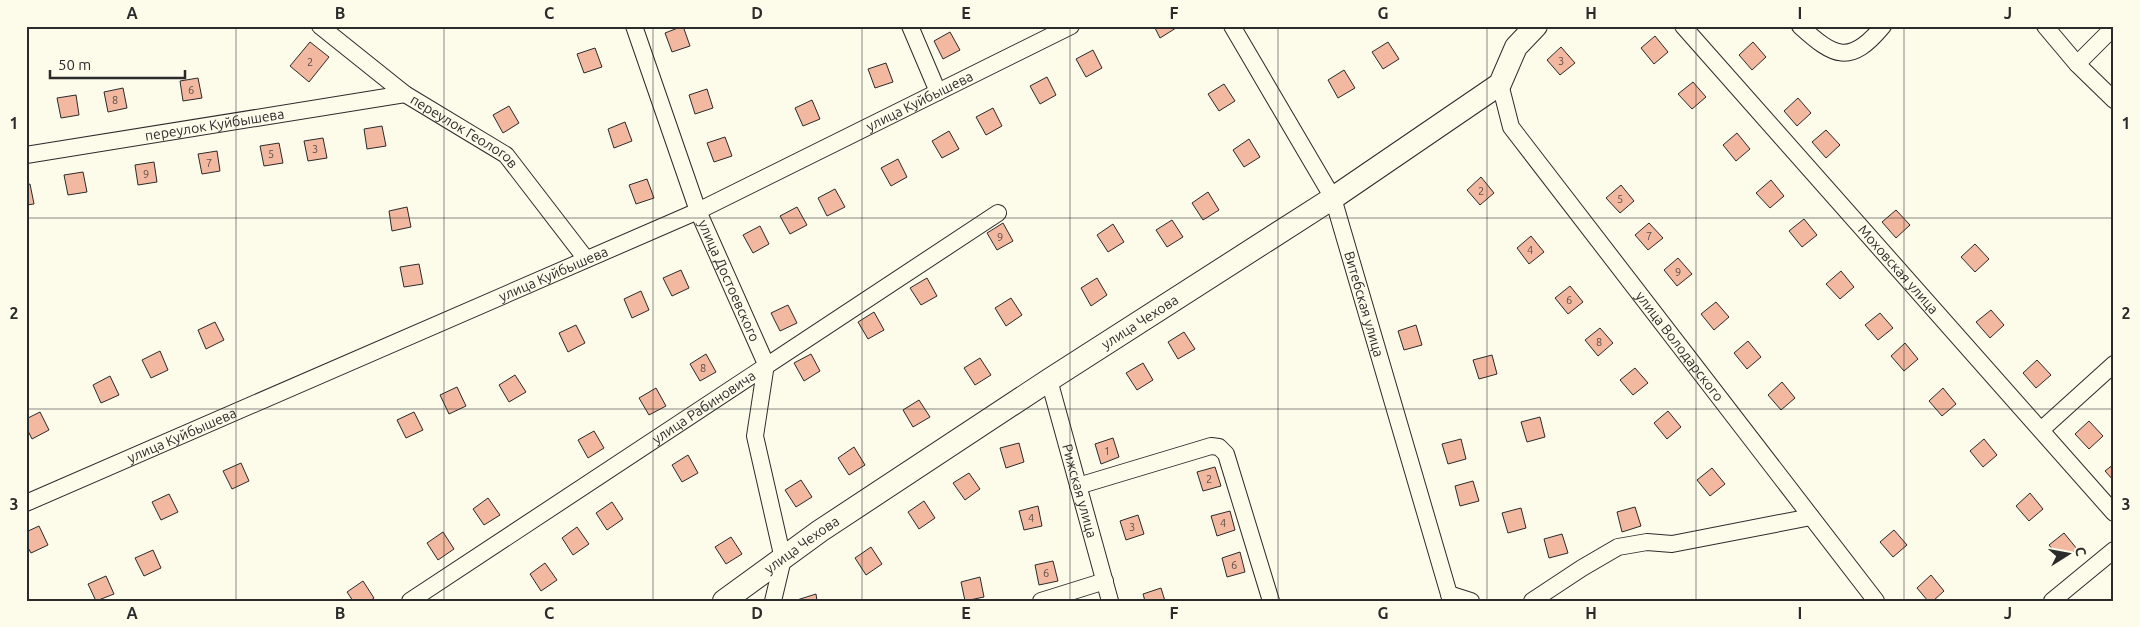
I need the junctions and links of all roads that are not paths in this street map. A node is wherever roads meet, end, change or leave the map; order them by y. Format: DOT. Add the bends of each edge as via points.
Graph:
graph roads {
  1 [pos="634,26"];
  2 [pos="910,26"];
  3 [pos="1071,26"];
  4 [pos="1232,26"];
  5 [pos="1536,26"];
  6 [pos="1683,26"];
  7 [pos="1800,26"];
  8 [pos="1883,26"];
  9 [pos="2046,26"];
  10 [pos="323,27"];
  11 [pos="2114,27"];
  12 [pos="2077,64"];
  13 [pos="1500,84"];
  14 [pos="938,92"];
  15 [pos="404,94"];
  16 [pos="2114,100"];
  17 [pos="26,155"];
  18 [pos="1333,198"];
  19 [pos="698,211"];
  20 [pos="998,213"];
  21 [pos="586,259"];
  22 [pos="766,364"];
  23 [pos="2114,364"];
  24 [pos="1048,380"];
  25 [pos="2041,430"];
  26 [pos="1078,486"];
  27 [pos="28,496"];
  28 [pos="2114,513"];
  29 [pos="1811,517"];
  30 [pos="2114,550"];
  31 [pos="784,559"];
  32 [pos="1105,581"];
  33 [pos="1450,598"];
  34 [pos="410,601"];
  35 [pos="724,601"];
  36 [pos="773,601"];
  37 [pos="1041,601"];
  38 [pos="1110,601"];
  39 [pos="1271,601"];
  40 [pos="1471,601"];
  41 [pos="1532,601"];
  42 [pos="1876,601"];
  43 [pos="2052,601"];
  1 -- 19 [label="street, улица Достоевского"];
  2 -- 14 [label="street"];
  3 -- 14 [label="street, улица Куйбышева"];
  4 -- 18 [label="street, Витебская улица"];
  5 -- 13 [label="street" via="1516,47"];
  6 -- 25 [label="street, Моховская улица"];
  7 -- 8 [label="street" via="1832,52 1853,52 1871,41"];
  9 -- 12 [label="street"];
  10 -- 15 [label="street, переулок Геологов"];
  11 -- 12 [label="street"];
  12 -- 16 [label="street"];
  13 -- 18 [label="street, улица Чехова"];
  13 -- 29 [label="street, улица Володарского" via="1511,127"];
  14 -- 19 [label="street, улица Куйбышева"];
  15 -- 17 [label="street, переулок Куйбышева"];
  15 -- 21 [label="street, переулок Геологов" via="506,155"];
  18 -- 24 [label="street, улица Чехова"];
  18 -- 33 [label="street, Витебская улица"];
  19 -- 21 [label="street, улица Куйбышева"];
  19 -- 22 [label="street, улица Достоевского"];
  20 -- 22 [label="street, улица Рабиновича"];
  21 -- 27 [label="street, улица Куйбышева"];
  22 -- 31 [label="street" via="755,436"];
  22 -- 34 [label="street, улица Рабиновича"];
  23 -- 25 [label="street"];
  24 -- 26 [label="street, Рижская улица"];
  24 -- 31 [label="street, улица Чехова" via="820,531"];
  25 -- 28 [label="street, Моховская улица"];
  26 -- 32 [label="street, Рижская улица"];
  26 -- 39 [label="street" via="1210,446 1219,447 1226,454"];
  29 -- 41 [label="street" via="1672,544 1647,542 1618,547"];
  29 -- 42 [label="street, улица Володарского"];
  30 -- 43 [label="street"];
  31 -- 35 [label="street, улица Чехова"];
  31 -- 36 [label="street"];
  32 -- 37 [label="street"];
  32 -- 38 [label="street, Рижская улица"];
  33 -- 40 [label="street"];
}
